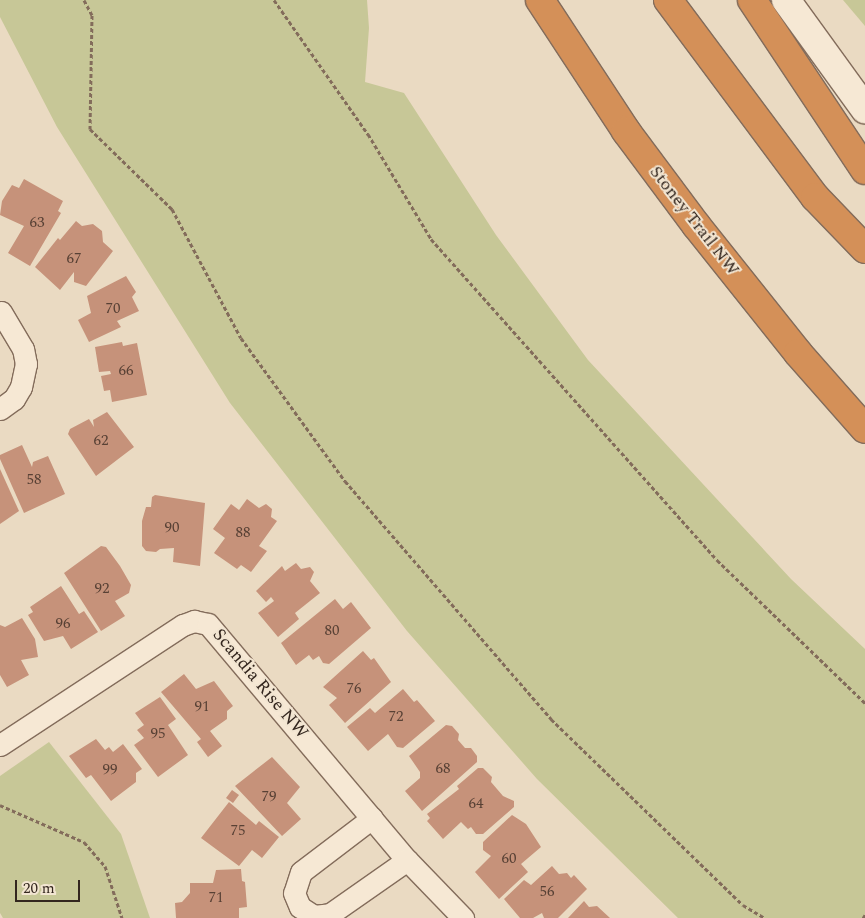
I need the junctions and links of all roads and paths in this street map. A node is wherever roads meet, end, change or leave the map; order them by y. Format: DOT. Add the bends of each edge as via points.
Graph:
graph roads {
  1 [pos="84,0"];
  2 [pos="274,0"];
  3 [pos="540,0"];
  4 [pos="668,0"];
  5 [pos="752,0"];
  6 [pos="786,0"];
  7 [pos="865,109"];
  8 [pos="865,170"];
  9 [pos="865,249"];
  10 [pos="1,312"];
  11 [pos="0,409"];
  12 [pos="865,429"];
  13 [pos="865,703"];
  14 [pos="0,745"];
  15 [pos="0,806"];
  16 [pos="372,818"];
  17 [pos="407,860"];
  18 [pos="865,915"];
  19 [pos="122,918"];
  20 [pos="463,918"];
  21 [pos="765,918"];
  22 [pos="863,918"];
  1 -- 21 [label="path" via="92,16 90,129 172,209 241,338 345,481 551,719 743,905"];
  2 -- 13 [label="path" via="368,134 431,239 717,560"];
  3 -- 12 [label="highway, Stoney Trail NW" via="626,131 696,225 798,353"];
  4 -- 9 [label="highway" via="814,197"];
  5 -- 8 [label="highway"];
  6 -- 7 [label="street"];
  10 -- 11 [label="street" via="23,349 26,364 21,387 14,399"];
  14 -- 16 [label="street, Scandia Rise NW" via="183,626 194,621 204,622 217,631"];
  15 -- 19 [label="path" via="84,842 105,866"];
  16 -- 17 [label="street, Scandia Rise NW"];
  16 -- 17 [label="street" via="301,872 294,893 300,907 314,916 330,914"];
  17 -- 20 [label="street, Scandia Rise NW"];
  18 -- 22 [label="path"];
}
